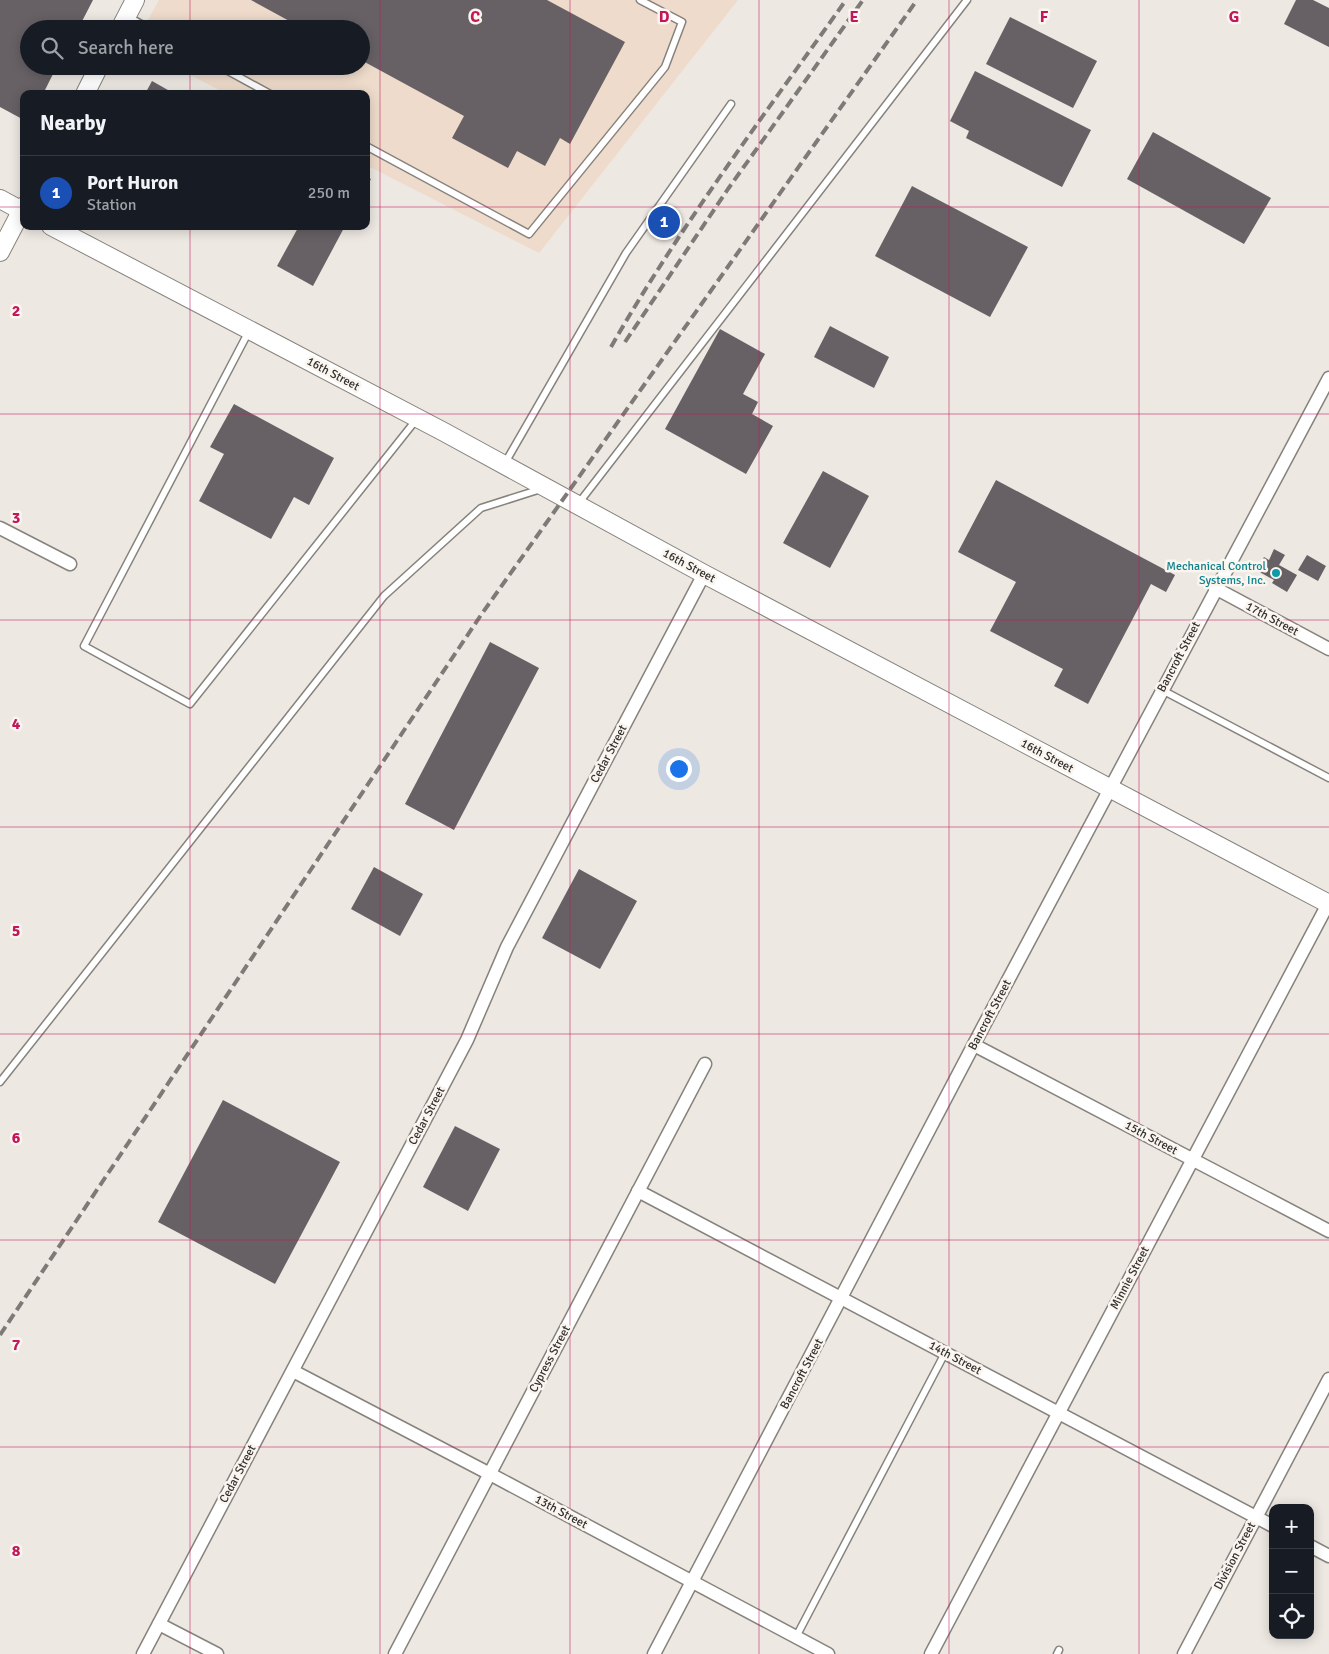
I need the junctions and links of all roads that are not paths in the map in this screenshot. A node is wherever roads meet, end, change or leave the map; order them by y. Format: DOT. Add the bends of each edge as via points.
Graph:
graph roads {
  1 [pos="135,0"];
  2 [pos="640,0"];
  3 [pos="967,0"];
  4 [pos="124,20"];
  5 [pos="94,75"];
  6 [pos="236,75"];
  7 [pos="87,90"];
  8 [pos="263,90"];
  9 [pos="731,104"];
  10 [pos="370,148"];
  11 [pos="0,199"];
  12 [pos="20,209"];
  13 [pos="20,215"];
  14 [pos="59,230"];
  15 [pos="0,252"];
  16 [pos="250,330"];
  17 [pos="1329,378"];
  18 [pos="1326,392"];
  19 [pos="417,418"];
  20 [pos="503,465"];
  21 [pos="544,488"];
  22 [pos="577,506"];
  23 [pos="0,528"];
  24 [pos="70,564"];
  25 [pos="704,574"];
  26 [pos="1216,588"];
  27 [pos="1329,649"];
  28 [pos="1162,690"];
  29 [pos="1329,778"];
  30 [pos="1110,789"];
  31 [pos="1329,903"];
  32 [pos="974,1045"];
  33 [pos="705,1064"];
  34 [pos="0,1082"];
  35 [pos="1194,1160"];
  36 [pos="638,1191"];
  37 [pos="1329,1232"];
  38 [pos="841,1299"];
  39 [pos="945,1353"];
  40 [pos="293,1371"];
  41 [pos="1329,1379"];
  42 [pos="1059,1412"];
  43 [pos="490,1474"];
  44 [pos="1256,1517"];
  45 [pos="1269,1524"];
  46 [pos="1314,1548"];
  47 [pos="1329,1556"];
  48 [pos="692,1582"];
  49 [pos="159,1624"];
  50 [pos="796,1637"];
  51 [pos="143,1654"];
  52 [pos="217,1654"];
  53 [pos="394,1654"];
  54 [pos="654,1654"];
  55 [pos="828,1654"];
  56 [pos="931,1654"];
  57 [pos="1184,1654"];
  1 -- 4 [label="street"];
  2 -- 10 [label="lane" via="682,22 665,67 529,234"];
  3 -- 22 [label="lane"];
  5 -- 7 [label="street"];
  6 -- 8 [label="lane"];
  9 -- 20 [label="lane" via="626,253"];
  11 -- 12 [label="street"];
  13 -- 15 [label="street"];
  14 -- 16 [label="street, 16th Street"];
  16 -- 19 [label="street, 16th Street"];
  16 -- 19 [label="lane" via="84,646 190,704"];
  17 -- 18 [label="street, Bancroft Street"];
  18 -- 26 [label="street, Bancroft Street"];
  19 -- 20 [label="street, 16th Street"];
  20 -- 21 [label="street, 16th Street"];
  21 -- 22 [label="street, 16th Street"];
  21 -- 34 [label="lane" via="481,508 384,596"];
  22 -- 25 [label="street, 16th Street"];
  23 -- 24 [label="street"];
  25 -- 30 [label="street, 16th Street"];
  25 -- 40 [label="street, Cedar Street" via="507,947 467,1040"];
  26 -- 27 [label="street, 17th Street"];
  26 -- 28 [label="street, Bancroft Street"];
  28 -- 29 [label="lane"];
  28 -- 30 [label="street, Bancroft Street"];
  30 -- 31 [label="street, 16th Street"];
  30 -- 32 [label="street, Bancroft Street"];
  31 -- 35 [label="street, Minnie Street"];
  32 -- 35 [label="street, 15th Street"];
  32 -- 38 [label="street, Bancroft Street"];
  33 -- 36 [label="street, Cypress Street"];
  35 -- 37 [label="street, 15th Street"];
  35 -- 42 [label="street, Minnie Street"];
  36 -- 38 [label="street, 14th Street"];
  36 -- 43 [label="street, Cypress Street"];
  38 -- 39 [label="street, 14th Street"];
  38 -- 48 [label="street, Bancroft Street"];
  39 -- 42 [label="street, 14th Street"];
  39 -- 50 [label="lane"];
  40 -- 43 [label="street, 13th Street"];
  40 -- 49 [label="street, Cedar Street"];
  41 -- 44 [label="street, Division Street"];
  42 -- 44 [label="street, 14th Street"];
  42 -- 56 [label="street, Minnie Street"];
  43 -- 48 [label="street, 13th Street"];
  43 -- 53 [label="street, Cypress Street"];
  44 -- 45 [label="street, 14th Street"];
  44 -- 57 [label="street, Division Street"];
  46 -- 47 [label="street"];
  48 -- 50 [label="street, 13th Street"];
  48 -- 54 [label="street, Bancroft Street"];
  49 -- 51 [label="street, Cedar Street"];
  49 -- 52 [label="street"];
  50 -- 55 [label="street, 13th Street"];
}
